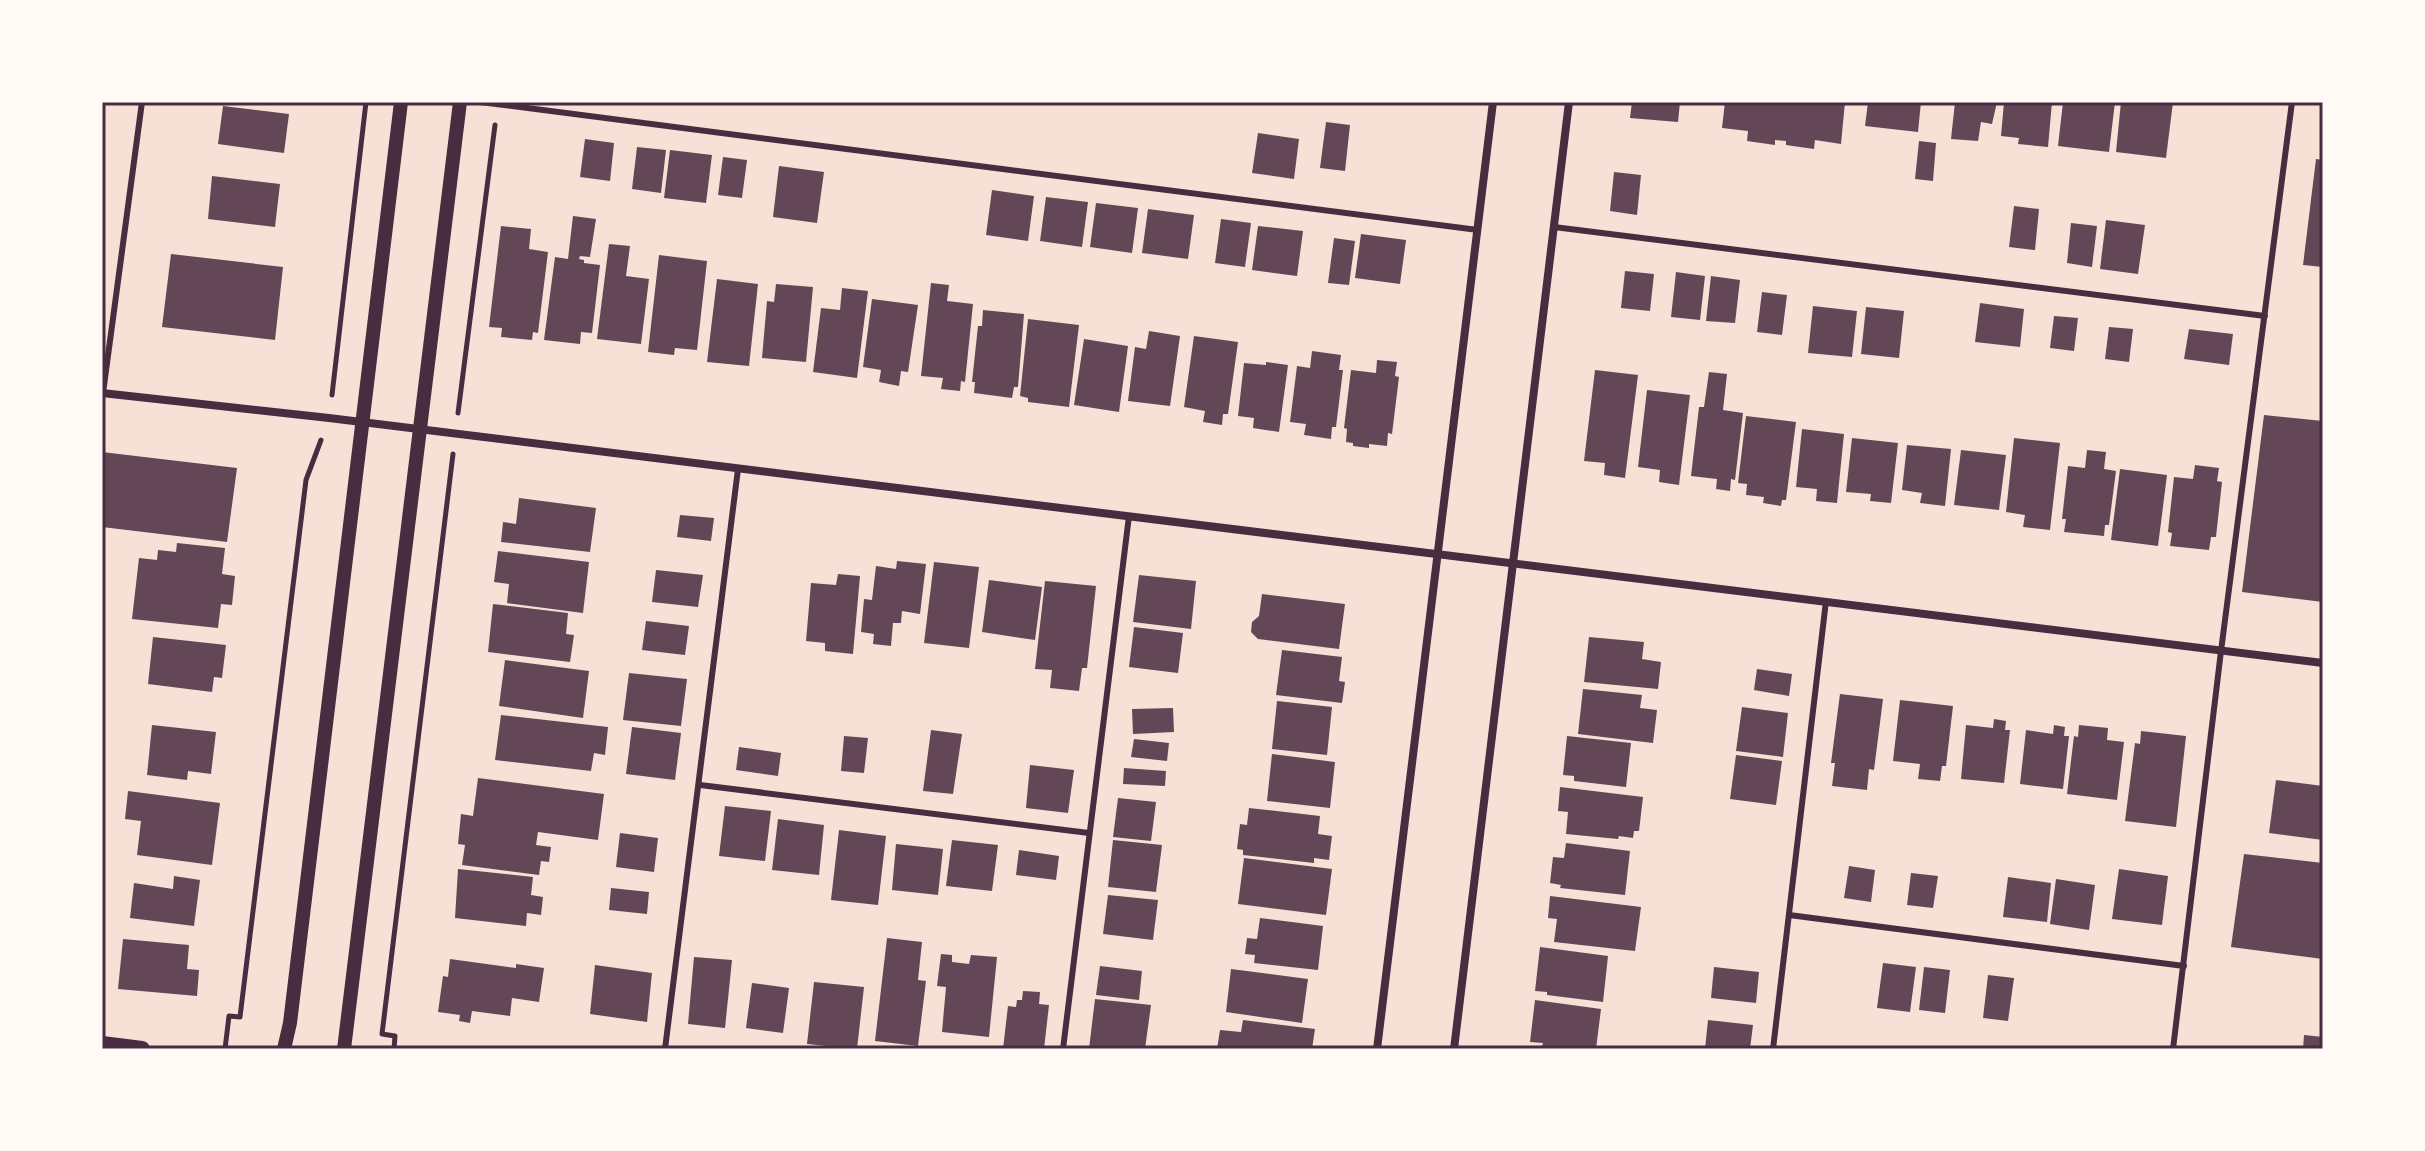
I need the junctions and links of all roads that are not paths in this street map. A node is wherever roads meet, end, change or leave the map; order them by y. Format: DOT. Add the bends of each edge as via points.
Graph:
graph roads {
  1 [pos="142,102"];
  2 [pos="401,102"];
  3 [pos="460,102"];
  4 [pos="480,102"];
  5 [pos="1493,102"];
  6 [pos="1569,102"];
  7 [pos="2292,102"];
  8 [pos="1554,227"];
  9 [pos="1478,230"];
  10 [pos="2265,316"];
  11 [pos="103,393"];
  12 [pos="362,422"];
  13 [pos="420,429"];
  14 [pos="738,469"];
  15 [pos="1129,516"];
  16 [pos="1438,554"];
  17 [pos="1514,564"];
  18 [pos="1826,601"];
  19 [pos="2221,651"];
  20 [pos="2323,663"];
  21 [pos="700,785"];
  22 [pos="1089,833"];
  23 [pos="1789,915"];
  24 [pos="2184,966"];
  25 [pos="102,1044"];
  26 [pos="142,1049"];
  27 [pos="284,1049"];
  28 [pos="344,1049"];
  29 [pos="665,1049"];
  30 [pos="1063,1049"];
  31 [pos="1377,1049"];
  32 [pos="1454,1049"];
  33 [pos="1773,1049"];
  34 [pos="2173,1049"];
  1 -- 11 [label="lane"];
  2 -- 12 [label="street"];
  3 -- 13 [label="street"];
  4 -- 9 [label="lane"];
  5 -- 9 [label="street"];
  6 -- 8 [label="street"];
  7 -- 10 [label="lane"];
  8 -- 10 [label="lane"];
  8 -- 17 [label="street"];
  9 -- 16 [label="street"];
  10 -- 19 [label="lane"];
  11 -- 12 [label="street"];
  12 -- 13 [label="street"];
  12 -- 27 [label="street"];
  13 -- 14 [label="street"];
  13 -- 28 [label="street"];
  14 -- 15 [label="street"];
  14 -- 21 [label="lane"];
  15 -- 16 [label="street"];
  15 -- 22 [label="lane"];
  16 -- 17 [label="street"];
  16 -- 31 [label="street"];
  17 -- 18 [label="street"];
  17 -- 32 [label="street"];
  18 -- 19 [label="street"];
  18 -- 23 [label="lane"];
  19 -- 20 [label="street"];
  19 -- 24 [label="lane"];
  21 -- 22 [label="lane"];
  21 -- 29 [label="lane"];
  22 -- 30 [label="lane"];
  23 -- 24 [label="lane"];
  23 -- 33 [label="lane"];
  24 -- 34 [label="lane"];
  25 -- 26 [label="main road"];
}
